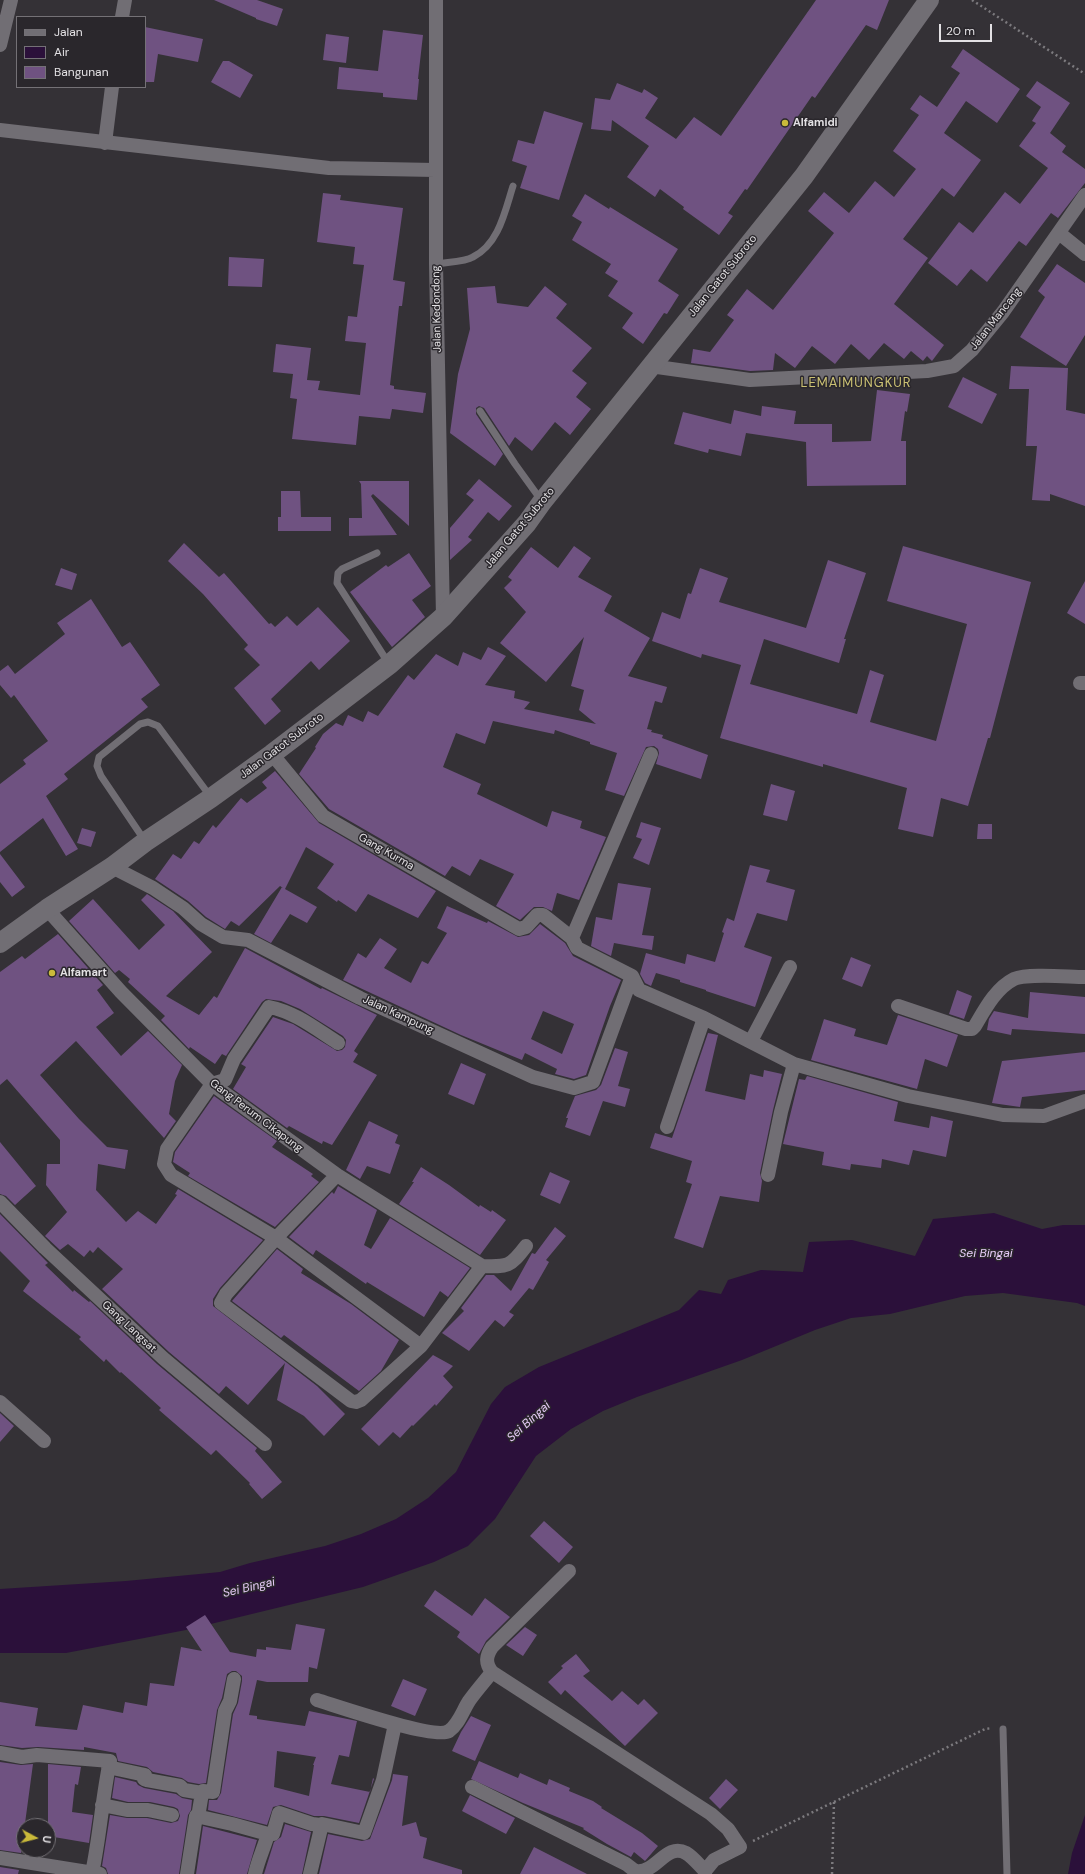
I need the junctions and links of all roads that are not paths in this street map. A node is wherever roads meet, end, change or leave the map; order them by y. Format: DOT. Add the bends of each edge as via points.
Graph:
graph roads {
  1 [pos="10,0"];
  2 [pos="125,0"];
  3 [pos="436,0"];
  4 [pos="929,0"];
  5 [pos="122,16"];
  6 [pos="0,45"];
  7 [pos="112,88"];
  8 [pos="0,130"];
  9 [pos="105,143"];
  10 [pos="435,170"];
  11 [pos="512,186"];
  12 [pos="1085,195"];
  13 [pos="1059,232"];
  14 [pos="1085,254"];
  15 [pos="436,264"];
  16 [pos="650,366"];
  17 [pos="480,411"];
  18 [pos="542,502"];
  19 [pos="378,553"];
  20 [pos="443,617"];
  21 [pos="390,664"];
  22 [pos="272,754"];
  23 [pos="651,754"];
  24 [pos="211,798"];
  25 [pos="145,842"];
  26 [pos="112,867"];
  27 [pos="47,909"];
  28 [pos="2,938"];
  29 [pos="572,938"];
  30 [pos="790,967"];
  31 [pos="632,976"];
  32 [pos="1085,977"];
  33 [pos="898,1006"];
  34 [pos="704,1018"];
  35 [pos="751,1041"];
  36 [pos="338,1042"];
  37 [pos="794,1064"];
  38 [pos="212,1084"];
  39 [pos="1085,1101"];
  40 [pos="667,1126"];
  41 [pos="337,1175"];
  42 [pos="768,1175"];
  43 [pos="0,1202"];
  44 [pos="276,1238"];
  45 [pos="526,1246"];
  46 [pos="482,1266"];
  47 [pos="421,1346"];
  48 [pos="0,1402"];
  49 [pos="44,1441"];
  50 [pos="265,1444"];
  51 [pos="569,1571"];
  52 [pos="492,1672"];
  53 [pos="234,1679"];
  54 [pos="317,1700"];
  55 [pos="395,1724"];
  56 [pos="1004,1729"];
  57 [pos="0,1753"];
  58 [pos="108,1767"];
  59 [pos="472,1787"];
  60 [pos="202,1793"];
  61 [pos="102,1805"];
  62 [pos="172,1815"];
  63 [pos="198,1817"];
  64 [pos="321,1825"];
  65 [pos="268,1834"];
  66 [pos="0,1858"];
  67 [pos="705,1872"];
  68 [pos="96,1873"];
  69 [pos="186,1874"];
  70 [pos="255,1874"];
  71 [pos="310,1874"];
  72 [pos="1007,1874"];
  1 -- 6 [label="street"];
  2 -- 5 [label="street"];
  3 -- 10 [label="street, Jalan Kedondong"];
  4 -- 16 [label="main road, Jalan Gatot Subroto" via="804,176"];
  7 -- 9 [label="street"];
  8 -- 9 [label="street"];
  9 -- 10 [label="street" via="329,168"];
  10 -- 15 [label="street, Jalan Kedondong"];
  11 -- 15 [label="lane" via="503,217 491,243 472,258"];
  12 -- 13 [label="street, Jalan Mancang"];
  13 -- 14 [label="street"];
  13 -- 16 [label="street, Jalan Mancang" via="1003,312 972,350 954,366 927,371 750,380"];
  15 -- 20 [label="street, Jalan Kedondong"];
  16 -- 18 [label="main road, Jalan Gatot Subroto"];
  17 -- 18 [label="lane"];
  18 -- 20 [label="main road, Jalan Gatot Subroto" via="527,523"];
  19 -- 21 [label="lane" via="342,570 338,573 337,583"];
  20 -- 21 [label="main road, Jalan Gatot Subroto"];
  21 -- 22 [label="main road, Jalan Gatot Subroto"];
  22 -- 24 [label="main road, Jalan Gatot Subroto"];
  22 -- 29 [label="street, Gang Kurma" via="323,816 519,928 526,927 540,914"];
  23 -- 29 [label="street"];
  24 -- 25 [label="main road, Jalan Gatot Subroto"];
  24 -- 25 [label="lane" via="158,726 148,722 140,724 99,757 97,766"];
  25 -- 26 [label="main road, Jalan Gatot Subroto"];
  26 -- 27 [label="main road, Jalan Gatot Subroto"];
  26 -- 31 [label="street, Jalan Kampung" via="153,888 223,937 248,940 360,998 519,1071 574,1088 593,1082"];
  27 -- 28 [label="main road, Jalan Gatot Subroto"];
  27 -- 38 [label="street, Gang Perum Cikapung" via="121,992"];
  29 -- 31 [label="street" via="577,948"];
  30 -- 35 [label="street"];
  31 -- 34 [label="street" via="639,990"];
  32 -- 33 [label="street" via="1033,976 1014,979 990,1001 972,1029"];
  34 -- 35 [label="street"];
  34 -- 40 [label="street"];
  35 -- 37 [label="street"];
  36 -- 38 [label="street" via="281,1009 269,1007 234,1059 225,1080"];
  37 -- 39 [label="street" via="908,1096 1002,1115 1044,1116"];
  37 -- 42 [label="street"];
  38 -- 41 [label="street, Gang Perum Cikapung"];
  38 -- 44 [label="street" via="167,1149 164,1164 171,1175"];
  41 -- 44 [label="street"];
  41 -- 46 [label="street, Gang Perum Cikapung"];
  43 -- 50 [label="street, Gang Langsat" via="45,1248 163,1358"];
  44 -- 47 [label="street"];
  44 -- 47 [label="street" via="221,1303 351,1401 361,1400"];
  45 -- 46 [label="street" via="513,1262 499,1267"];
  46 -- 47 [label="street"];
  48 -- 49 [label="street"];
  51 -- 52 [label="street" via="492,1647 487,1663"];
  52 -- 55 [label="street" via="448,1732 435,1733"];
  52 -- 67 [label="street" via="711,1814 728,1829 740,1847 714,1860"];
  53 -- 60 [label="street" via="230,1701 225,1711 213,1792"];
  54 -- 55 [label="street"];
  55 -- 64 [label="street" via="383,1780 364,1833"];
  56 -- 72 [label="lane"];
  57 -- 58 [label="street" via="22,1757 37,1755 110,1761"];
  58 -- 60 [label="street" via="145,1775 146,1780"];
  58 -- 61 [label="street"];
  59 -- 67 [label="street" via="636,1871 650,1868 673,1851 680,1851 687,1854"];
  60 -- 63 [label="street"];
  61 -- 62 [label="street"];
  61 -- 68 [label="street"];
  63 -- 65 [label="street"];
  63 -- 69 [label="street" via="196,1816"];
  64 -- 65 [label="street" via="279,1814 272,1834"];
  64 -- 71 [label="street"];
  65 -- 70 [label="street"];
  66 -- 68 [label="street"];
}
